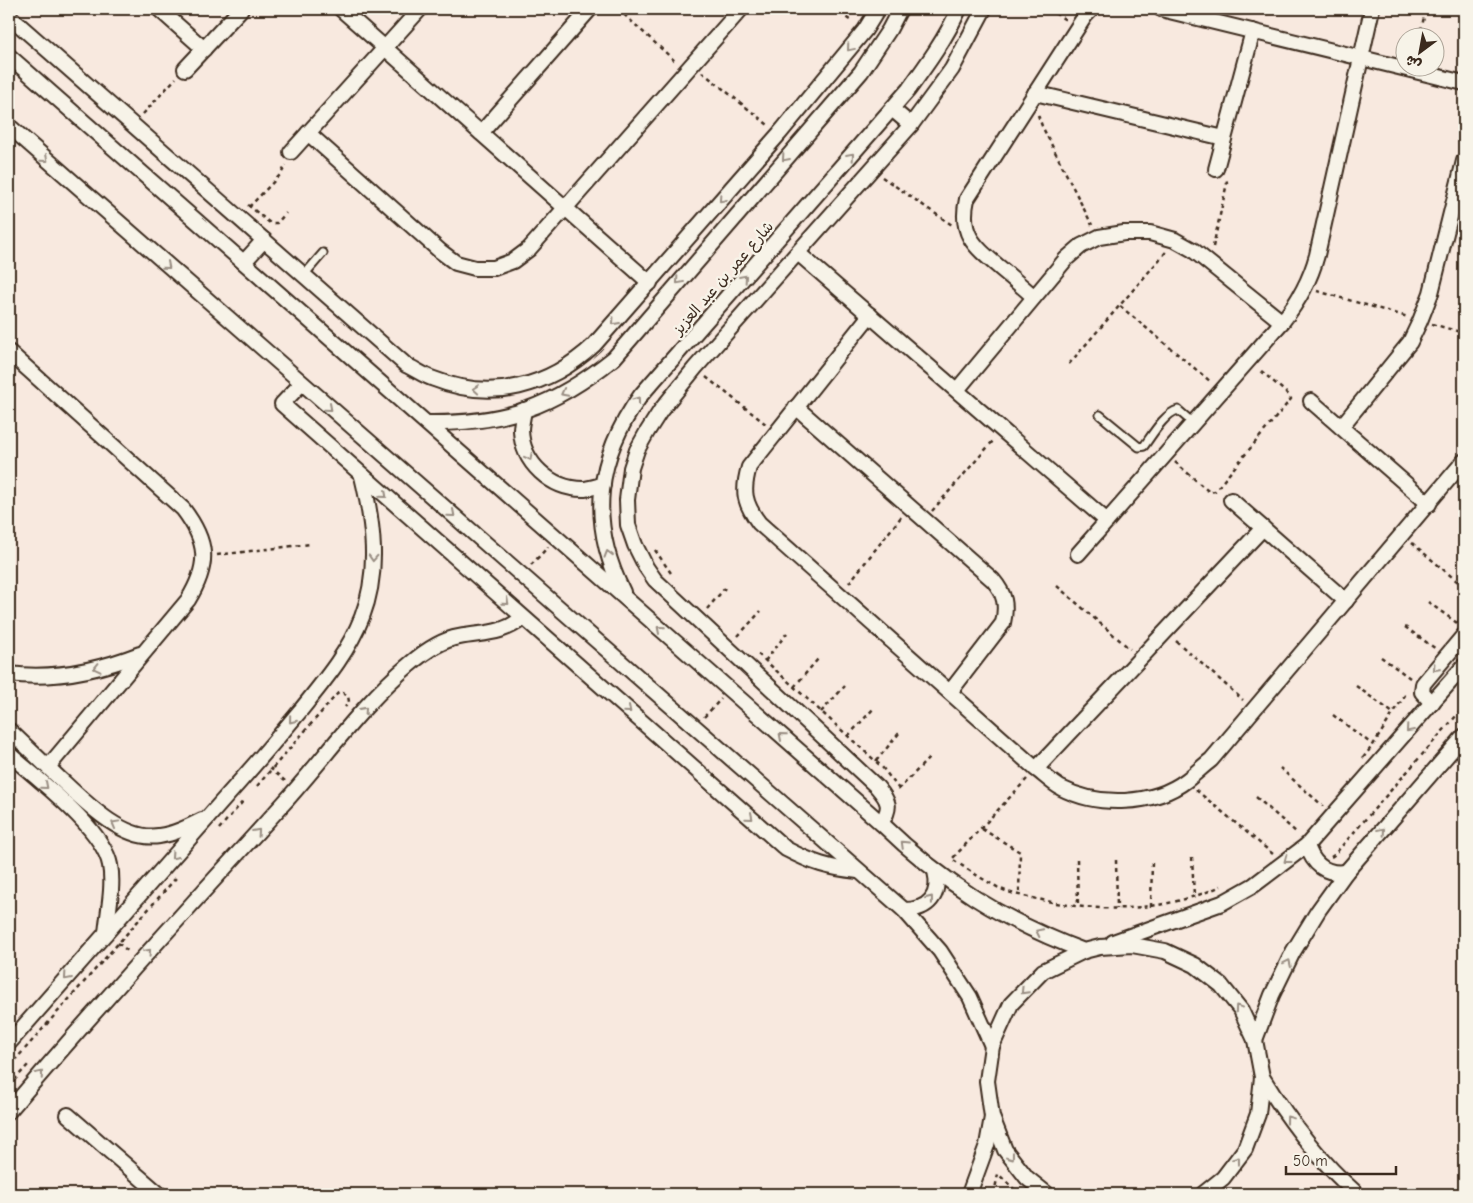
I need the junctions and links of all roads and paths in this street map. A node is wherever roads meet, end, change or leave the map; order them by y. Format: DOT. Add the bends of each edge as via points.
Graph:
graph roads {
  1 [pos="159,9"];
  2 [pos="241,9"];
  3 [pos="341,9"];
  4 [pos="420,9"];
  5 [pos="590,9"];
  6 [pos="618,9"];
  7 [pos="741,9"];
  8 [pos="833,9"];
  9 [pos="878,9"];
  10 [pos="900,9"];
  11 [pos="959,9"];
  12 [pos="984,9"];
  13 [pos="1048,9"];
  14 [pos="1092,9"];
  15 [pos="1162,9"];
  16 [pos="1372,9"];
  17 [pos="1426,9"];
  18 [pos="9,16"];
  19 [pos="1078,28"];
  20 [pos="1421,28"];
  21 [pos="865,30"];
  22 [pos="1253,31"];
  23 [pos="385,48"];
  24 [pos="204,49"];
  25 [pos="9,56"];
  26 [pos="1361,58"];
  27 [pos="689,67"];
  28 [pos="185,69"];
  29 [pos="1464,83"];
  30 [pos="171,84"];
  31 [pos="1035,93"];
  32 [pos="892,109"];
  33 [pos="143,114"];
  34 [pos="911,125"];
  35 [pos="9,126"];
  36 [pos="308,134"];
  37 [pos="482,134"];
  38 [pos="778,134"];
  39 [pos="1224,138"];
  40 [pos="291,152"];
  41 [pos="1464,161"];
  42 [pos="871,169"];
  43 [pos="1216,169"];
  44 [pos="281,174"];
  45 [pos="736,184"];
  46 [pos="752,197"];
  47 [pos="242,200"];
  48 [pos="249,206"];
  49 [pos="564,207"];
  50 [pos="286,213"];
  51 [pos="1099,237"];
  52 [pos="969,238"];
  53 [pos="264,240"];
  54 [pos="1175,240"];
  55 [pos="323,253"];
  56 [pos="798,253"];
  57 [pos="244,262"];
  58 [pos="1209,263"];
  59 [pos="304,275"];
  60 [pos="650,283"];
  61 [pos="1306,287"];
  62 [pos="1034,297"];
  63 [pos="1120,306"];
  64 [pos="870,314"];
  65 [pos="1420,321"];
  66 [pos="1282,322"];
  67 [pos="1464,333"];
  68 [pos="684,346"];
  69 [pos="9,352"];
  70 [pos="1249,360"];
  71 [pos="698,364"];
  72 [pos="1069,364"];
  73 [pos="301,384"];
  74 [pos="957,390"];
  75 [pos="1221,392"];
  76 [pos="1311,402"];
  77 [pos="796,407"];
  78 [pos="524,410"];
  79 [pos="1100,415"];
  80 [pos="427,423"];
  81 [pos="1193,423"];
  82 [pos="1340,427"];
  83 [pos="1002,430"];
  84 [pos="776,432"];
  85 [pos="1166,454"];
  86 [pos="1464,461"];
  87 [pos="362,476"];
  88 [pos="603,485"];
  89 [pos="1231,500"];
  90 [pos="1429,504"];
  91 [pos="910,506"];
  92 [pos="925,519"];
  93 [pos="1107,521"];
  94 [pos="1263,528"];
  95 [pos="1402,535"];
  96 [pos="557,537"];
  97 [pos="310,544"];
  98 [pos="653,548"];
  99 [pos="1078,554"];
  100 [pos="204,556"];
  101 [pos="522,576"];
  102 [pos="676,580"];
  103 [pos="1057,586"];
  104 [pos="1464,586"];
  105 [pos="724,588"];
  106 [pos="840,594"];
  107 [pos="626,599"];
  108 [pos="1346,601"];
  109 [pos="1428,602"];
  110 [pos="702,604"];
  111 [pos="708,609"];
  112 [pos="761,611"];
  113 [pos="714,614"];
  114 [pos="1464,615"];
  115 [pos="523,618"];
  116 [pos="1405,627"];
  117 [pos="1458,629"];
  118 [pos="732,631"];
  119 [pos="1165,632"];
  120 [pos="787,633"];
  121 [pos="1442,643"];
  122 [pos="751,649"];
  123 [pos="143,653"];
  124 [pos="1381,657"];
  125 [pos="1140,658"];
  126 [pos="818,659"];
  127 [pos="765,661"];
  128 [pos="1464,666"];
  129 [pos="9,674"];
  130 [pos="1414,681"];
  131 [pos="845,686"];
  132 [pos="1356,686"];
  133 [pos="794,688"];
  134 [pos="1409,689"];
  135 [pos="729,690"];
  136 [pos="950,692"];
  137 [pos="1432,703"];
  138 [pos="875,707"];
  139 [pos="1464,707"];
  140 [pos="1254,709"];
  141 [pos="341,712"];
  142 [pos="821,712"];
  143 [pos="1393,713"];
  144 [pos="1333,715"];
  145 [pos="695,727"];
  146 [pos="9,730"];
  147 [pos="900,732"];
  148 [pos="848,736"];
  149 [pos="1464,736"];
  150 [pos="1373,745"];
  151 [pos="9,754"];
  152 [pos="930,757"];
  153 [pos="260,759"];
  154 [pos="1361,760"];
  155 [pos="876,761"];
  156 [pos="48,767"];
  157 [pos="1280,768"];
  158 [pos="272,769"];
  159 [pos="1036,769"];
  160 [pos="1186,781"];
  161 [pos="899,789"];
  162 [pos="296,790"];
  163 [pos="252,791"];
  164 [pos="1256,797"];
  165 [pos="246,798"];
  166 [pos="1328,799"];
  167 [pos="887,801"];
  168 [pos="209,816"];
  169 [pos="881,823"];
  170 [pos="982,829"];
  171 [pos="214,834"];
  172 [pos="1292,838"];
  173 [pos="1308,845"];
  174 [pos="1280,850"];
  175 [pos="1274,855"];
  176 [pos="1325,856"];
  177 [pos="1192,857"];
  178 [pos="1077,859"];
  179 [pos="1116,860"];
  180 [pos="1152,860"];
  181 [pos="1267,860"];
  182 [pos="858,870"];
  183 [pos="935,871"];
  184 [pos="1346,872"];
  185 [pos="176,878"];
  186 [pos="1227,883"];
  187 [pos="1019,895"];
  188 [pos="1194,896"];
  189 [pos="1078,907"];
  190 [pos="1151,907"];
  191 [pos="1117,909"];
  192 [pos="904,910"];
  193 [pos="106,933"];
  194 [pos="118,943"];
  195 [pos="135,945"];
  196 [pos="1100,947"];
  197 [pos="1084,951"];
  198 [pos="134,957"];
  199 [pos="1255,1040"];
  200 [pos="9,1043"];
  201 [pos="992,1046"];
  202 [pos="29,1064"];
  203 [pos="9,1067"];
  204 [pos="1262,1078"];
  205 [pos="9,1086"];
  206 [pos="9,1111"];
  207 [pos="68,1115"];
  208 [pos="992,1117"];
  209 [pos="158,1194"];
  210 [pos="969,1194"];
  211 [pos="994,1194"];
  212 [pos="1019,1194"];
  213 [pos="1048,1194"];
  214 [pos="1202,1194"];
  215 [pos="1357,1194"];
  1 -- 24 [label="street"];
  2 -- 24 [label="street"];
  3 -- 23 [label="street"];
  4 -- 23 [label="street"];
  5 -- 37 [label="street"];
  6 -- 27 [label="path"];
  7 -- 27 [label="street"];
  8 -- 21 [label="path"];
  9 -- 21 [label="street"];
  10 -- 46 [label="street, شارع عمر بن عبد العزيز, one-way" via="860,72"];
  11 -- 32 [label="street, شارع عمر بن عبد العزيز" via="933,57"];
  12 -- 34 [label="street" via="952,69"];
  13 -- 19 [label="path"];
  14 -- 19 [label="street"];
  15 -- 22 [label="street"];
  16 -- 26 [label="street"];
  17 -- 20 [label="path"];
  18 -- 53 [label="street"];
  19 -- 31 [label="street"];
  21 -- 38 [label="street, one-way"];
  22 -- 26 [label="street"];
  22 -- 39 [label="street"];
  23 -- 36 [label="street"];
  23 -- 37 [label="street"];
  24 -- 28 [label="street"];
  25 -- 57 [label="street"];
  26 -- 29 [label="street"];
  26 -- 61 [label="street" via="1317,255"];
  27 -- 38 [label="path"];
  27 -- 49 [label="street"];
  30 -- 33 [label="path"];
  31 -- 39 [label="street"];
  31 -- 51 [label="path" via="1042,126"];
  31 -- 52 [label="street" via="967,199 965,218"];
  32 -- 34 [label="street"];
  68 -- 32 [label="street, شارع عمر بن عبد العزيز, one-way"];
  34 -- 42 [label="street"];
  35 -- 73 [label="street, one-way"];
  36 -- 40 [label="street"];
  36 -- 49 [label="street" via="456,263 494,268 513,261 529,249"];
  37 -- 49 [label="street"];
  38 -- 45 [label="street"];
  39 -- 43 [label="street"];
  41 -- 65 [label="street" via="1432,293"];
  42 -- 52 [label="path"];
  42 -- 56 [label="street"];
  43 -- 58 [label="path" via="1224,174 1227,184"];
  44 -- 48 [label="path"];
  45 -- 46 [label="street"];
  45 -- 60 [label="street, one-way"];
  46 -- 78 [label="street, شارع عمر بن عبد العزيز, one-way" via="614,358 568,391"];
  47 -- 48 [label="path"];
  48 -- 50 [label="path" via="270,223 277,223"];
  49 -- 60 [label="street"];
  51 -- 54 [label="street" via="1150,233"];
  51 -- 62 [label="street" via="1066,259"];
  52 -- 62 [label="street" via="976,248"];
  53 -- 57 [label="street"];
  53 -- 59 [label="street"];
  54 -- 58 [label="street"];
  54 -- 63 [label="path"];
  55 -- 59 [label="lane"];
  56 -- 64 [label="street"];
  56 -- 71 [label="street"];
  57 -- 80 [label="street"];
  58 -- 66 [label="street"];
  60 -- 59 [label="street, one-way" via="594,345 564,369 517,388 491,390 461,388 433,379 406,364"];
  61 -- 65 [label="path"];
  61 -- 66 [label="street"];
  62 -- 74 [label="street"];
  63 -- 72 [label="path"];
  63 -- 75 [label="path"];
  64 -- 74 [label="street"];
  64 -- 77 [label="street"];
  65 -- 67 [label="path"];
  65 -- 82 [label="street" via="1410,342"];
  66 -- 70 [label="street"];
  68 -- 71 [label="street"];
  88 -- 68 [label="street, شارع عمر بن عبد العزيز, one-way" via="613,445 627,415"];
  69 -- 100 [label="street" via="183,508 195,524"];
  70 -- 75 [label="street"];
  70 -- 85 [label="path" via="1291,399 1215,491 1206,490"];
  71 -- 84 [label="path"];
  71 -- 167 [label="street" via="661,410 637,450 627,500 628,525 635,545 660,585 871,780"];
  73 -- 87 [label="street" via="282,404"];
  73 -- 101 [label="street, one-way"];
  74 -- 83 [label="street"];
  75 -- 81 [label="street"];
  76 -- 82 [label="street"];
  77 -- 84 [label="street"];
  77 -- 91 [label="street"];
  78 -- 80 [label="street, شارع عمر بن عبد العزيز" via="487,420"];
  78 -- 88 [label="street, one-way" via="521,429 524,448 533,465 547,478 565,486 584,489"];
  79 -- 81 [label="lane" via="1139,447 1144,446 1174,411 1178,410"];
  80 -- 96 [label="street"];
  81 -- 85 [label="street"];
  82 -- 90 [label="street"];
  83 -- 92 [label="path"];
  83 -- 93 [label="street"];
  84 -- 106 [label="street" via="749,467 744,481 750,511"];
  85 -- 93 [label="street"];
  86 -- 90 [label="street"];
  87 -- 115 [label="street, one-way"];
  87 -- 153 [label="street, one-way" via="374,540 372,578 362,616 346,651"];
  107 -- 88 [label="street, شارع عمر بن عبد العزيز, one-way" via="613,572 605,544 601,514"];
  89 -- 94 [label="street"];
  90 -- 95 [label="street"];
  91 -- 92 [label="street"];
  91 -- 106 [label="path"];
  92 -- 136 [label="street" via="993,580 1005,600 1003,623"];
  93 -- 99 [label="street"];
  94 -- 108 [label="street"];
  94 -- 119 [label="street"];
  95 -- 104 [label="path"];
  95 -- 108 [label="street"];
  96 -- 101 [label="path"];
  96 -- 107 [label="street"];
  97 -- 100 [label="path"];
  98 -- 102 [label="path"];
  100 -- 123 [label="street" via="193,592"];
  101 -- 145 [label="street"];
  103 -- 125 [label="path"];
  105 -- 111 [label="path"];
  106 -- 136 [label="street"];
  135 -- 107 [label="street, one-way"];
  108 -- 140 [label="street"];
  109 -- 117 [label="path"];
  110 -- 111 [label="path"];
  111 -- 113 [label="path"];
  112 -- 118 [label="path" via="738,636"];
  114 -- 117 [label="path"];
  162 -- 115 [label="street, one-way" via="364,710 409,665 442,643 458,637 500,631"];
  115 -- 182 [label="street, one-way" via="786,849 808,861 832,868"];
  116 -- 121 [label="path" via="1436,649"];
  117 -- 137 [label="street, one-way" via="1422,684 1422,692"];
  119 -- 125 [label="street"];
  119 -- 140 [label="path"];
  120 -- 127 [label="path"];
  122 -- 127 [label="path"];
  123 -- 129 [label="street, one-way" via="80,672 35,676"];
  123 -- 156 [label="street"];
  124 -- 130 [label="path"];
  125 -- 159 [label="street"];
  126 -- 133 [label="path"];
  127 -- 133 [label="path"];
  128 -- 137 [label="street"];
  131 -- 142 [label="path"];
  132 -- 143 [label="path"];
  133 -- 142 [label="path"];
  134 -- 143 [label="path"];
  135 -- 145 [label="path"];
  169 -- 135 [label="street, one-way"];
  136 -- 159 [label="street"];
  137 -- 173 [label="street, one-way"];
  138 -- 148 [label="path"];
  139 -- 176 [label="path" via="1334,855"];
  140 -- 160 [label="street" via="1210,760"];
  141 -- 158 [label="path" via="349,699 343,693 336,696"];
  142 -- 148 [label="path"];
  143 -- 150 [label="path"];
  144 -- 150 [label="path"];
  145 -- 182 [label="street"];
  146 -- 156 [label="street"];
  147 -- 155 [label="path"];
  148 -- 155 [label="path"];
  184 -- 149 [label="street, one-way"];
  150 -- 154 [label="path"];
  151 -- 193 [label="street, one-way" via="89,827 101,843 110,864 111,876"];
  152 -- 161 [label="path"];
  153 -- 158 [label="path"];
  153 -- 168 [label="street"];
  155 -- 161 [label="path"];
  168 -- 156 [label="street, one-way" via="182,830 158,837 137,834 95,812"];
  157 -- 166 [label="path" via="1322,806"];
  158 -- 162 [label="path"];
  158 -- 163 [label="path"];
  159 -- 160 [label="street" via="1060,788 1091,799 1124,802 1156,796"];
  159 -- 170 [label="path"];
  160 -- 175 [label="path"];
  161 -- 167 [label="path"];
  198 -- 162 [label="street, one-way"];
  164 -- 172 [label="path" via="1297,833"];
  165 -- 171 [label="path"];
  167 -- 169 [label="street" via="887,814"];
  168 -- 193 [label="street, one-way"];
  183 -- 169 [label="street, one-way"];
  170 -- 187 [label="path" via="1020,852"];
  170 -- 187 [label="path" via="952,859"];
  173 -- 184 [label="street" via="1314,862 1321,868 1338,874"];
  173 -- 196 [label="street, one-way" via="1254,885 1222,903"];
  174 -- 175 [label="path"];
  175 -- 181 [label="path"];
  177 -- 188 [label="path"];
  178 -- 189 [label="path"];
  179 -- 191 [label="path"];
  180 -- 190 [label="path"];
  182 -- 192 [label="street"];
  192 -- 183 [label="street, one-way" via="919,908 931,900 936,891"];
  197 -- 183 [label="street, one-way" via="1000,913"];
  199 -- 184 [label="street, one-way" via="1293,952"];
  185 -- 194 [label="path"];
  186 -- 188 [label="path"];
  187 -- 189 [label="path"];
  188 -- 190 [label="path"];
  189 -- 191 [label="path"];
  190 -- 191 [label="path"];
  192 -- 201 [label="street" via="940,951 970,996"];
  193 -- 194 [label="path"];
  193 -- 200 [label="street, one-way"];
  194 -- 198 [label="path"];
  194 -- 203 [label="path"];
  195 -- 198 [label="path"];
  196 -- 197 [label="street"];
  199 -- 196 [label="street, one-way" via="1241,1010 1221,985 1195,964 1165,951 1132,945"];
  197 -- 201 [label="street, one-way" via="1043,971 1030,984 1011,1004"];
  206 -- 198 [label="street, one-way"];
  199 -- 204 [label="street"];
  201 -- 208 [label="street" via="987,1081"];
  202 -- 205 [label="path"];
  214 -- 204 [label="street, one-way" via="1223,1178 1245,1149 1258,1114"];
  215 -- 204 [label="street, one-way" via="1309,1146"];
  207 -- 209 [label="street"];
  208 -- 210 [label="street"];
  208 -- 213 [label="street, one-way" via="1005,1150 1027,1178"];
  211 -- 212 [label="path" via="998,1174"];
}
